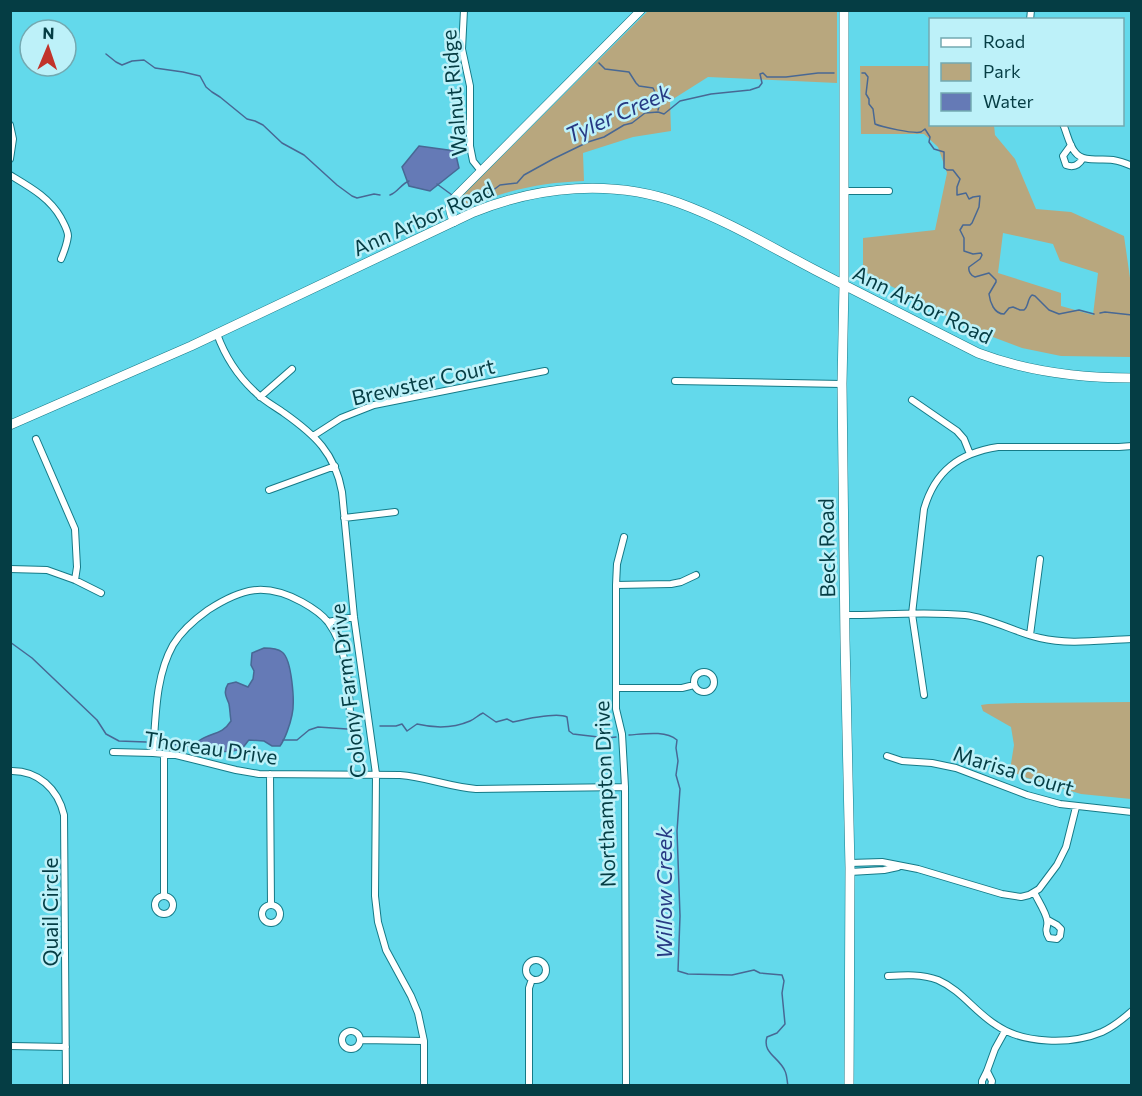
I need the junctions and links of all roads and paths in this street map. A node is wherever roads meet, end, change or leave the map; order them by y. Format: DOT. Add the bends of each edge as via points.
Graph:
graph roads {
  1 [pos="464,10"];
  2 [pos="641,10"];
  3 [pos="844,10"];
  4 [pos="10,125"];
  5 [pos="1064,126"];
  6 [pos="1071,145"];
  7 [pos="1083,158"];
  8 [pos="10,159"];
  9 [pos="1131,165"];
  10 [pos="481,171"];
  11 [pos="10,175"];
  12 [pos="844,191"];
  13 [pos="889,191"];
  14 [pos="454,222"];
  15 [pos="61,259"];
  16 [pos="844,285"];
  17 [pos="217,334"];
  18 [pos="292,369"];
  19 [pos="545,370"];
  20 [pos="1131,378"];
  21 [pos="675,381"];
  22 [pos="842,384"];
  23 [pos="260,397"];
  24 [pos="912,400"];
  25 [pos="10,425"];
  26 [pos="314,436"];
  27 [pos="36,439"];
  28 [pos="1131,446"];
  29 [pos="970,454"];
  30 [pos="335,466"];
  31 [pos="269,490"];
  32 [pos="395,512"];
  33 [pos="344,518"];
  34 [pos="624,537"];
  35 [pos="1040,559"];
  36 [pos="10,569"];
  37 [pos="696,575"];
  38 [pos="75,580"];
  39 [pos="616,585"];
  40 [pos="101,593"];
  41 [pos="912,614"];
  42 [pos="845,615"];
  43 [pos="354,616"];
  44 [pos="328,622"];
  45 [pos="1030,635"];
  46 [pos="1131,639"];
  47 [pos="694,685"];
  48 [pos="616,688"];
  49 [pos="924,695"];
  50 [pos="350,714"];
  51 [pos="113,752"];
  52 [pos="153,753"];
  53 [pos="164,754"];
  54 [pos="887,756"];
  55 [pos="10,771"];
  56 [pos="270,774"];
  57 [pos="376,774"];
  58 [pos="625,788"];
  59 [pos="1076,807"];
  60 [pos="1131,812"];
  61 [pos="850,868"];
  62 [pos="1034,892"];
  63 [pos="164,896"];
  64 [pos="271,905"];
  65 [pos="1048,920"];
  66 [pos="888,976"];
  67 [pos="532,979"];
  68 [pos="1131,1011"];
  69 [pos="1005,1031"];
  70 [pos="361,1040"];
  71 [pos="424,1041"];
  72 [pos="10,1046"];
  73 [pos="66,1047"];
  74 [pos="987,1071"];
  75 [pos="66,1086"];
  76 [pos="424,1086"];
  77 [pos="529,1086"];
  78 [pos="626,1086"];
  79 [pos="849,1086"];
  80 [pos="982,1086"];
  81 [pos="992,1086"];
  1 -- 10 [label="street, Walnut Ridge" via="462,50 470,86 470,146 473,161"];
  2 -- 10 [label="street"];
  3 -- 12 [label="main road, Beck Road"];
  4 -- 8 [label="street"];
  5 -- 6 [label="street"];
  6 -- 7 [label="street"];
  6 -- 7 [label="street" via="1064,154 1065,163 1075,166"];
  7 -- 9 [label="street"];
  10 -- 14 [label="street" via="449,207"];
  11 -- 15 [label="street" via="40,194 57,211 68,238"];
  12 -- 13 [label="street"];
  12 -- 16 [label="main road, Beck Road"];
  14 -- 16 [label="main road, Ann Arbor Road" via="532,194 580,189 627,192 693,208"];
  14 -- 17 [label="main road, Ann Arbor Road"];
  16 -- 20 [label="main road, Ann Arbor Road" via="997,360 1053,374"];
  16 -- 22 [label="main road, Beck Road"];
  17 -- 23 [label="street, Colony Farm Drive" via="236,370"];
  17 -- 25 [label="main road, Ann Arbor Road"];
  18 -- 23 [label="street"];
  19 -- 26 [label="street, Brewster Court" via="374,405 342,418"];
  21 -- 22 [label="street"];
  22 -- 42 [label="main road, Beck Road"];
  23 -- 26 [label="street, Colony Farm Drive"];
  24 -- 29 [label="street" via="957,431"];
  26 -- 30 [label="street, Colony Farm Drive"];
  27 -- 38 [label="street" via="75,529"];
  28 -- 29 [label="street" via="998,447"];
  29 -- 41 [label="street" via="943,473 927,500"];
  30 -- 31 [label="street"];
  30 -- 33 [label="street, Colony Farm Drive"];
  32 -- 33 [label="street"];
  33 -- 43 [label="street, Colony Farm Drive"];
  34 -- 39 [label="street, Northampton Drive"];
  35 -- 45 [label="street"];
  36 -- 38 [label="street" via="47,570"];
  37 -- 39 [label="street" via="671,584"];
  38 -- 40 [label="street"];
  39 -- 48 [label="street, Northampton Drive"];
  41 -- 42 [label="street"];
  41 -- 45 [label="street" via="972,616"];
  41 -- 49 [label="street"];
  42 -- 61 [label="main road, Beck Road"];
  43 -- 44 [label="street"];
  43 -- 57 [label="street, Colony Farm Drive"];
  44 -- 50 [label="street" via="346,666"];
  44 -- 52 [label="street" via="297,599 261,590 232,596 195,619 178,637 167,659 157,696"];
  45 -- 46 [label="street" via="1062,641"];
  47 -- 48 [label="street"];
  48 -- 58 [label="street, Northampton Drive"];
  51 -- 52 [label="street, Thoreau Drive"];
  52 -- 53 [label="street, Thoreau Drive"];
  53 -- 56 [label="street, Thoreau Drive"];
  53 -- 63 [label="street"];
  54 -- 59 [label="street, Marisa Court" via="944,765 1027,795"];
  55 -- 73 [label="street, Quail Circle" via="24,772 46,783 59,799 64,815"];
  56 -- 57 [label="street, Thoreau Drive"];
  56 -- 64 [label="street"];
  57 -- 58 [label="street, Thoreau Drive" via="413,776 476,789"];
  57 -- 71 [label="street, Colony Farm Drive" via="378,921 386,950 415,1005"];
  58 -- 78 [label="street, Northampton Drive"];
  59 -- 60 [label="street, Marisa Court"];
  59 -- 62 [label="street" via="1062,858"];
  61 -- 62 [label="street" via="884,870 902,866 1011,896"];
  61 -- 79 [label="main road, Beck Road"];
  62 -- 65 [label="street"];
  66 -- 69 [label="street" via="910,974 937,980"];
  67 -- 77 [label="street"];
  68 -- 69 [label="street" via="1103,1032 1074,1040 1034,1039"];
  69 -- 74 [label="street"];
  70 -- 71 [label="street"];
  71 -- 76 [label="street, Colony Farm Drive"];
  72 -- 73 [label="street"];
  73 -- 75 [label="street, Quail Circle"];
  74 -- 80 [label="street"];
  74 -- 81 [label="street"];
}
